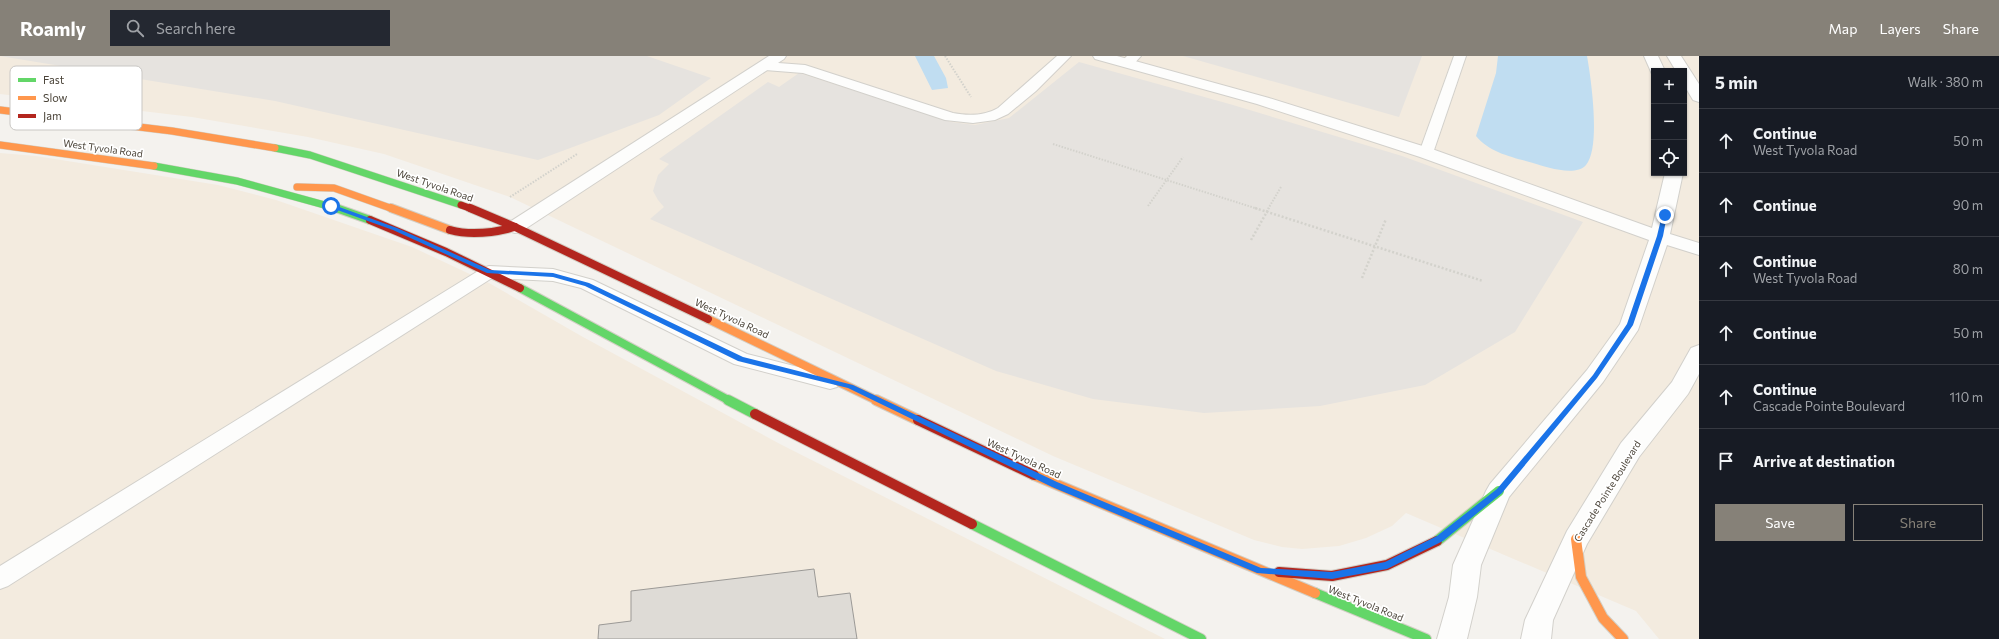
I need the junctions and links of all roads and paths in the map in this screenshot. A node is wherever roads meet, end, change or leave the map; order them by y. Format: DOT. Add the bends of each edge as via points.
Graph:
graph roads {
  1 [pos="779,56"];
  2 [pos="798,56"];
  3 [pos="1065,56"];
  4 [pos="1100,56"];
  5 [pos="1460,56"];
  6 [pos="1651,56"];
  7 [pos="1674,56"];
  8 [pos="1131,60"];
  9 [pos="764,66"];
  10 [pos="1656,68"];
  11 [pos="805,69"];
  12 [pos="1699,97"];
  13 [pos="0,110"];
  14 [pos="10,111"];
  15 [pos="142,128"];
  16 [pos="1053,144"];
  17 [pos="0,145"];
  18 [pos="1426,153"];
  19 [pos="1183,157"];
  20 [pos="1673,176"];
  21 [pos="1166,180"];
  22 [pos="263,186"];
  23 [pos="1281,187"];
  24 [pos="1148,206"];
  25 [pos="1267,212"];
  26 [pos="1386,219"];
  27 [pos="515,227"];
  28 [pos="1660,236"];
  29 [pos="1251,240"];
  30 [pos="1375,247"];
  31 [pos="1699,249"];
  32 [pos="489,272"];
  33 [pos="1362,278"];
  34 [pos="1483,281"];
  35 [pos="1699,353"];
  36 [pos="850,386"];
  37 [pos="1499,491"];
  38 [pos="1576,539"];
  39 [pos="1260,571"];
  40 [pos="0,579"];
  41 [pos="1201,639"];
  42 [pos="1426,639"];
  43 [pos="1452,639"];
  44 [pos="1536,639"];
  45 [pos="1623,639"];
  1 -- 9 [label="street"];
  2 -- 11 [label="lane"];
  3 -- 11 [label="lane" via="1003,111 971,119 950,117"];
  4 -- 8 [label="street"];
  5 -- 18 [label="lane"];
  6 -- 10 [label="street"];
  7 -- 12 [label="street"];
  8 -- 18 [label="street"];
  9 -- 11 [label="lane"];
  9 -- 27 [label="street"];
  13 -- 14 [label="main road, West Tyvola Road"];
  15 -- 27 [label="main road, West Tyvola Road" via="240,141 310,155 466,207"];
  16 -- 21 [label="path"];
  17 -- 22 [label="main road, West Tyvola Road" via="189,171"];
  18 -- 28 [label="street"];
  19 -- 21 [label="path"];
  20 -- 28 [label="street"];
  21 -- 24 [label="path"];
  21 -- 25 [label="path"];
  22 -- 27 [label="main road" via="334,188 467,234 487,234"];
  22 -- 32 [label="main road, West Tyvola Road" via="331,206 395,229"];
  23 -- 25 [label="path"];
  25 -- 29 [label="path"];
  25 -- 30 [label="path"];
  26 -- 30 [label="path"];
  27 -- 36 [label="main road, West Tyvola Road"];
  28 -- 31 [label="street"];
  28 -- 37 [label="street" via="1630,325 1595,376"];
  30 -- 33 [label="path"];
  30 -- 34 [label="path"];
  32 -- 36 [label="lane" via="553,275 587,284 741,359"];
  32 -- 40 [label="lane"];
  32 -- 41 [label="main road, West Tyvola Road" via="800,438"];
  35 -- 38 [label="street, Cascade Pointe Boulevard" via="1680,388 1630,450"];
  36 -- 39 [label="main road, West Tyvola Road" via="1055,485"];
  37 -- 39 [label="main road" via="1440,539 1387,565 1332,576"];
  37 -- 43 [label="street" via="1467,566 1463,597"];
  38 -- 44 [label="street, Cascade Pointe Boulevard" via="1539,620"];
  38 -- 45 [label="main road" via="1581,577 1603,618"];
  39 -- 42 [label="main road, West Tyvola Road"];
}
